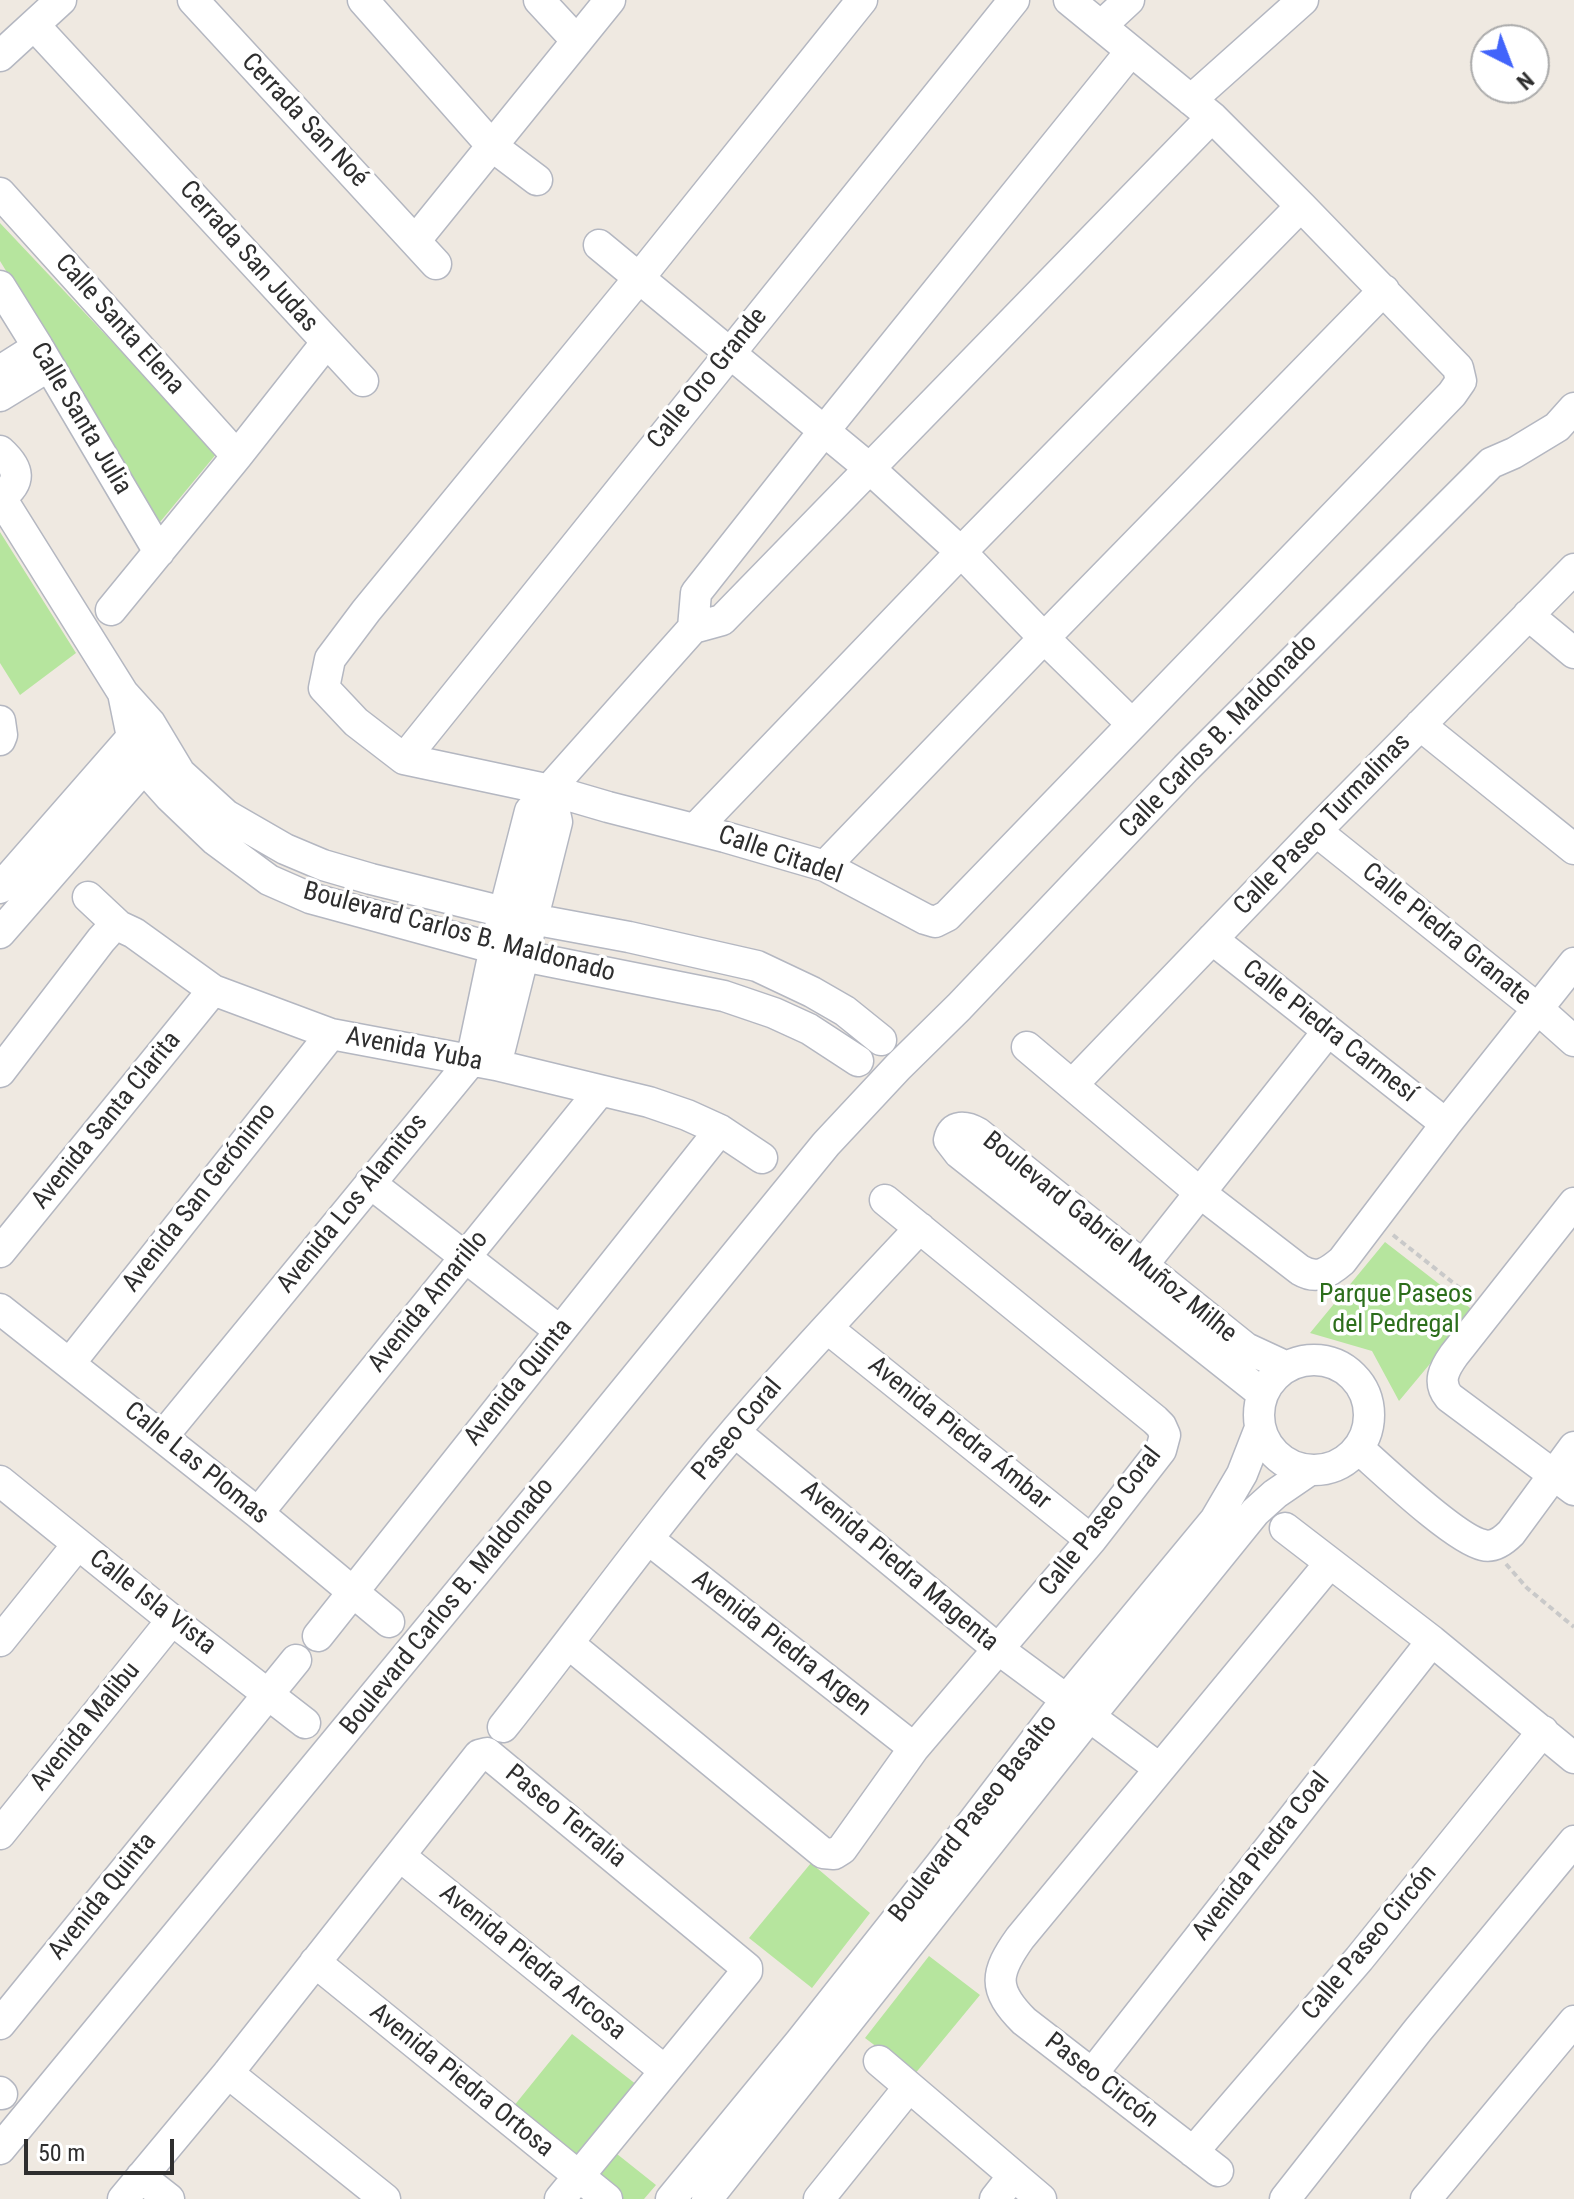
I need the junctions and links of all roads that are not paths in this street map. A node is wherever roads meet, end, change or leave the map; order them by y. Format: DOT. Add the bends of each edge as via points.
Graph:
graph roads {
  1 [pos="61,0"];
  2 [pos="193,0"];
  3 [pos="363,0"];
  4 [pos="539,0"];
  5 [pos="610,0"];
  6 [pos="862,0"];
  7 [pos="1014,0"];
  8 [pos="1069,0"];
  9 [pos="1129,0"];
  10 [pos="1303,0"];
  11 [pos="34,25"];
  12 [pos="1101,26"];
  13 [pos="577,41"];
  14 [pos="1131,51"];
  15 [pos="0,56"];
  16 [pos="1201,109"];
  17 [pos="492,146"];
  18 [pos="537,180"];
  19 [pos="0,193"];
  20 [pos="1301,206"];
  21 [pos="415,241"];
  22 [pos="599,245"];
  23 [pos="436,264"];
  24 [pos="639,278"];
  25 [pos="0,286"];
  26 [pos="1384,290"];
  27 [pos="326,343"];
  28 [pos="729,353"];
  29 [pos="44,356"];
  30 [pos="0,371"];
  31 [pos="363,381"];
  32 [pos="0,396"];
  33 [pos="1566,418"];
  34 [pos="824,431"];
  35 [pos="0,451"];
  36 [pos="237,456"];
  37 [pos="869,468"];
  38 [pos="0,498"];
  39 [pos="159,552"];
  40 [pos="961,552"];
  41 [pos="1574,569"];
  42 [pos="111,610"];
  43 [pos="1528,615"];
  44 [pos="693,628"];
  45 [pos="1044,638"];
  46 [pos="1574,653"];
  47 [pos="1132,724"];
  48 [pos="1420,725"];
  49 [pos="149,735"];
  50 [pos="404,759"];
  51 [pos="144,768"];
  52 [pos="550,790"];
  53 [pos="695,829"];
  54 [pos="1316,831"];
  55 [pos="1574,849"];
  56 [pos="825,866"];
  57 [pos="0,888"];
  58 [pos="88,897"];
  59 [pos="518,915"];
  60 [pos="119,926"];
  61 [pos="0,933"];
  62 [pos="1212,939"];
  63 [pos="509,951"];
  64 [pos="1574,963"];
  65 [pos="213,990"];
  66 [pos="1538,1009"];
  67 [pos="1328,1031"];
  68 [pos="331,1034"];
  69 [pos="881,1040"];
  70 [pos="1574,1041"];
  71 [pos="1027,1047"];
  72 [pos="858,1061"];
  73 [pos="484,1063"];
  74 [pos="898,1067"];
  75 [pos="0,1072"];
  76 [pos="1073,1084"];
  77 [pos="599,1092"];
  78 [pos="1446,1124"];
  79 [pos="720,1130"];
  80 [pos="762,1158"];
  81 [pos="370,1183"];
  82 [pos="1199,1192"];
  83 [pos="885,1200"];
  84 [pos="1574,1203"];
  85 [pos="920,1228"];
  86 [pos="0,1252"];
  87 [pos="465,1257"];
  88 [pos="1134,1275"];
  89 [pos="0,1309"];
  90 [pos="827,1328"];
  91 [pos="560,1331"];
  92 [pos="70,1363"];
  93 [pos="1287,1367"];
  94 [pos="1263,1394"];
  95 [pos="1260,1428"];
  96 [pos="735,1432"];
  97 [pos="163,1436"];
  98 [pos="1574,1447"];
  99 [pos="1358,1448"];
  100 [pos="1310,1470"];
  101 [pos="0,1481"];
  102 [pos="1564,1482"];
  103 [pos="258,1513"];
  104 [pos="1285,1528"];
  105 [pos="648,1539"];
  106 [pos="1091,1540"];
  107 [pos="78,1544"];
  108 [pos="1330,1563"];
  109 [pos="353,1592"];
  110 [pos="172,1620"];
  111 [pos="389,1622"];
  112 [pos="318,1636"];
  113 [pos="0,1641"];
  114 [pos="1432,1641"];
  115 [pos="569,1644"];
  116 [pos="998,1649"];
  117 [pos="296,1660"];
  118 [pos="268,1693"];
  119 [pos="1078,1708"];
  120 [pos="305,1723"];
  121 [pos="503,1727"];
  122 [pos="1543,1731"];
  123 [pos="914,1748"];
  124 [pos="1574,1758"];
  125 [pos="1159,1768"];
  126 [pos="0,1834"];
  127 [pos="1574,1841"];
  128 [pos="400,1856"];
  129 [pos="315,1962"];
  130 [pos="1574,2021"];
  131 [pos="0,2024"];
  132 [pos="879,2061"];
  133 [pos="664,2070"];
  134 [pos="228,2073"];
  135 [pos="1092,2074"];
  136 [pos="909,2087"];
  137 [pos="0,2149"];
  138 [pos="1193,2152"];
  139 [pos="1218,2171"];
  140 [pos="1013,2176"];
  141 [pos="132,2188"];
  142 [pos="569,2188"];
  143 [pos="169,2199"];
  144 [pos="385,2199"];
  145 [pos="607,2199"];
  146 [pos="671,2199"];
  147 [pos="707,2199"];
  148 [pos="819,2199"];
  149 [pos="995,2199"];
  150 [pos="1041,2199"];
  151 [pos="1285,2199"];
  152 [pos="1426,2199"];
  1 -- 11 [label="street"];
  2 -- 21 [label="street, Cerrada San Noé"];
  3 -- 17 [label="street"];
  4 -- 13 [label="street"];
  5 -- 13 [label="street"];
  6 -- 24 [label="street"];
  7 -- 28 [label="street, Calle Oro Grande"];
  8 -- 12 [label="street"];
  9 -- 12 [label="street"];
  10 -- 16 [label="street"];
  11 -- 15 [label="street"];
  11 -- 27 [label="street, Cerrada San Judas"];
  12 -- 14 [label="street"];
  13 -- 17 [label="street"];
  14 -- 16 [label="street"];
  14 -- 34 [label="street"];
  16 -- 20 [label="street"];
  16 -- 37 [label="street"];
  17 -- 18 [label="street"];
  17 -- 21 [label="street"];
  19 -- 36 [label="street, Calle Santa Elena"];
  20 -- 26 [label="street"];
  20 -- 40 [label="street"];
  21 -- 23 [label="street, Cerrada San Noé"];
  22 -- 24 [label="street"];
  24 -- 28 [label="street"];
  24 -- 50 [label="street, Calle Citadel" via="330,659 324,688 356,722"];
  25 -- 29 [label="street, Calle Santa Julia"];
  26 -- 45 [label="street"];
  26 -- 47 [label="street" via="1458,368 1461,381"];
  27 -- 31 [label="street"];
  27 -- 36 [label="street, Cerrada San Judas"];
  28 -- 34 [label="street"];
  28 -- 50 [label="street, Calle Oro Grande"];
  29 -- 30 [label="street"];
  29 -- 32 [label="street"];
  29 -- 39 [label="street, Calle Santa Julia"];
  33 -- 74 [label="street, Calle Carlos B. Maldonado" via="1491,463"];
  34 -- 37 [label="street"];
  34 -- 44 [label="street" via="696,593"];
  35 -- 38 [label="street" via="16,470 16,481"];
  36 -- 39 [label="street, Cerrada San Judas"];
  37 -- 40 [label="street"];
  37 -- 44 [label="street" via="722,620"];
  38 -- 49 [label="street"];
  39 -- 42 [label="street, Cerrada San Judas"];
  40 -- 45 [label="street"];
  40 -- 53 [label="street"];
  41 -- 43 [label="street, Calle Paseo Turmalinas"];
  43 -- 46 [label="street"];
  43 -- 48 [label="street, Calle Paseo Turmalinas"];
  44 -- 52 [label="street"];
  45 -- 47 [label="street"];
  45 -- 56 [label="street"];
  47 -- 56 [label="street, Calle Citadel" via="947,916 935,922"];
  48 -- 54 [label="street, Calle Paseo Turmalinas"];
  48 -- 55 [label="street"];
  49 -- 51 [label="street, Boulevard Carlos B. Maldonado"];
  49 -- 57 [label="street"];
  49 -- 59 [label="street, Boulevard Carlos B. Maldonado" via="180,773 226,815 285,849 371,879"];
  50 -- 52 [label="street, Calle Citadel"];
  51 -- 61 [label="street"];
  51 -- 63 [label="street, Boulevard Carlos B. Maldonado" via="215,840 269,880 310,898"];
  52 -- 53 [label="street, Calle Citadel"];
  52 -- 59 [label="street, Avenida Los Alamitos" via="557,822"];
  53 -- 56 [label="street, Calle Citadel"];
  54 -- 62 [label="street, Calle Paseo Turmalinas"];
  54 -- 66 [label="street, Calle Piedra Granate"];
  58 -- 60 [label="street, Avenida Yuba"];
  59 -- 63 [label="street, Avenida Los Alamitos"];
  59 -- 69 [label="street, Boulevard Carlos B. Maldonado" via="757,966 845,1011"];
  60 -- 65 [label="street, Avenida Yuba"];
  60 -- 75 [label="street" via="101,940"];
  62 -- 67 [label="street, Calle Piedra Carmesí"];
  62 -- 76 [label="street, Calle Paseo Turmalinas"];
  63 -- 72 [label="street, Boulevard Carlos B. Maldonado" via="724,996 809,1029"];
  63 -- 73 [label="street, Avenida Los Alamitos"];
  64 -- 66 [label="street"];
  65 -- 68 [label="street, Avenida Yuba"];
  65 -- 86 [label="street, Avenida Santa Clarita"];
  66 -- 70 [label="street, Calle Piedra Granate"];
  66 -- 78 [label="street"];
  67 -- 78 [label="street, Calle Piedra Carmesí"];
  67 -- 82 [label="street"];
  68 -- 73 [label="street, Avenida Yuba"];
  68 -- 92 [label="street, Avenida San Gerónimo"];
  71 -- 76 [label="street"];
  73 -- 77 [label="street, Avenida Yuba"];
  73 -- 81 [label="street, Avenida Los Alamitos"];
  74 -- 137 [label="street, Boulevard Carlos B. Maldonado" via="826,1144"];
  76 -- 82 [label="street"];
  77 -- 79 [label="street, Avenida Yuba" via="649,1102"];
  77 -- 87 [label="street, Avenida Amarillo"];
  78 -- 82 [label="street" via="1342,1261 1316,1276 1300,1270"];
  79 -- 80 [label="street, Avenida Yuba"];
  79 -- 91 [label="street, Avenida Quinta"];
  81 -- 87 [label="street"];
  81 -- 97 [label="street, Avenida Los Alamitos"];
  82 -- 88 [label="street"];
  83 -- 85 [label="street, Calle Paseo Coral"];
  84 -- 102 [label="street" via="1446,1366 1442,1384 1449,1397"];
  85 -- 90 [label="street, Paseo Coral"];
  85 -- 106 [label="street, Calle Paseo Coral" via="1163,1430 1161,1450"];
  87 -- 91 [label="street"];
  87 -- 103 [label="street, Avenida Amarillo"];
  88 -- 88 [label="street, Boulevard Gabriel Muñoz Milhe" via="978,1133 965,1127 951,1133 949,1140 959,1153"];
  88 -- 93 [label="street, Boulevard Gabriel Muñoz Milhe" via="1246,1348"];
  88 -- 94 [label="street, Boulevard Gabriel Muñoz Milhe"];
  89 -- 92 [label="street, Calle Las Plomas"];
  90 -- 96 [label="street, Paseo Coral"];
  90 -- 106 [label="street, Avenida Piedra Ámbar"];
  91 -- 109 [label="street, Avenida Quinta"];
  92 -- 97 [label="street, Calle Las Plomas"];
  93 -- 94 [label="street"];
  93 -- 99 [label="street" via="1323,1361 1355,1379 1369,1413"];
  94 -- 95 [label="street"];
  95 -- 100 [label="street" via="1278,1457"];
  95 -- 119 [label="street, Boulevard Paseo Basalto" via="1242,1474 1215,1520"];
  96 -- 105 [label="street, Paseo Coral"];
  96 -- 116 [label="street, Avenida Piedra Magenta"];
  97 -- 103 [label="street, Calle Las Plomas"];
  98 -- 102 [label="street"];
  99 -- 100 [label="street" via="1344,1461"];
  99 -- 102 [label="street" via="1455,1530 1482,1545 1495,1545 1511,1533"];
  100 -- 119 [label="street, Boulevard Paseo Basalto" via="1255,1512"];
  101 -- 107 [label="street, Calle Isla Vista"];
  103 -- 109 [label="street, Calle Las Plomas"];
  104 -- 108 [label="street"];
  105 -- 115 [label="street, Paseo Coral"];
  105 -- 123 [label="street, Avenida Piedra Argen"];
  106 -- 116 [label="street, Calle Paseo Coral"];
  107 -- 110 [label="street, Calle Isla Vista"];
  107 -- 113 [label="street"];
  108 -- 114 [label="street"];
  108 -- 125 [label="street"];
  109 -- 111 [label="street, Calle Las Plomas"];
  109 -- 112 [label="street, Avenida Quinta"];
  110 -- 118 [label="street, Calle Isla Vista"];
  110 -- 126 [label="street, Avenida Malibu"];
  114 -- 122 [label="street"];
  114 -- 135 [label="street, Avenida Piedra Coal"];
  115 -- 121 [label="street, Paseo Coral"];
  115 -- 123 [label="street, Calle Paseo Coral" via="823,1853 842,1849"];
  116 -- 119 [label="street, Avenida Piedra Magenta"];
  116 -- 123 [label="street, Calle Paseo Coral"];
  117 -- 118 [label="street, Avenida Quinta"];
  118 -- 120 [label="street, Calle Isla Vista"];
  118 -- 131 [label="street, Avenida Quinta"];
  119 -- 125 [label="street, Avenida Piedra Magenta"];
  119 -- 146 [label="street, Boulevard Paseo Basalto" via="921,1889"];
  119 -- 147 [label="street, Boulevard Paseo Basalto"];
  122 -- 124 [label="street"];
  122 -- 138 [label="street, Calle Paseo Circón" via="1359,1959"];
  125 -- 135 [label="street, Paseo Circón" via="1020,1938 999,1980 1011,2008"];
  127 -- 151 [label="street"];
  128 -- 129 [label="street, Paseo Terralia"];
  128 -- 133 [label="street, Avenida Piedra Arcosa"];
  128 -- 133 [label="street, Paseo Terralia" via="479,1755 487,1753 747,1968"];
  129 -- 134 [label="street, Paseo Terralia"];
  129 -- 142 [label="street, Avenida Piedra Ortosa"];
  130 -- 152 [label="street"];
  132 -- 136 [label="street"];
  133 -- 142 [label="street, Paseo Terralia"];
  134 -- 141 [label="street, Paseo Terralia"];
  134 -- 144 [label="street"];
  135 -- 138 [label="street, Paseo Circón"];
  136 -- 140 [label="street"];
  136 -- 148 [label="street"];
  138 -- 139 [label="street, Paseo Circón"];
  140 -- 149 [label="street"];
  140 -- 150 [label="street"];
  141 -- 143 [label="street"];
  142 -- 145 [label="street, Avenida Piedra Ortosa"];
}
